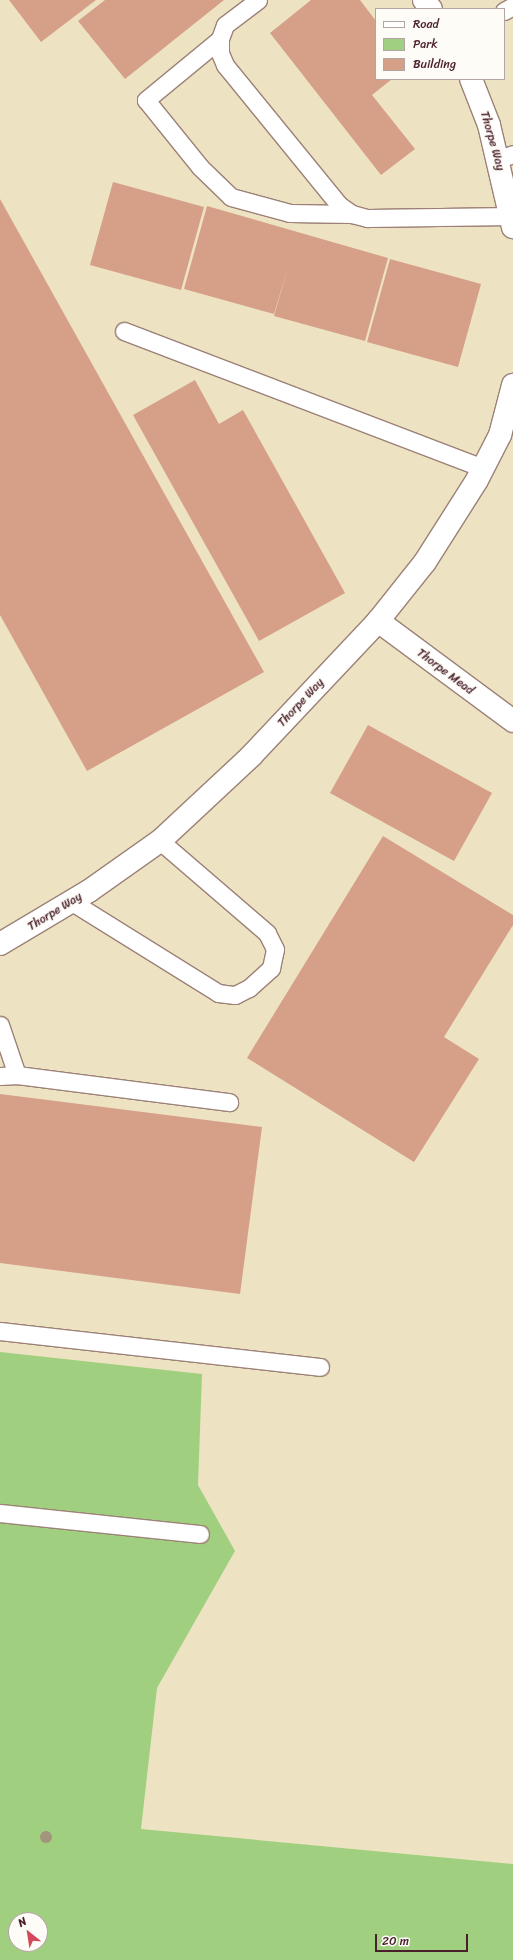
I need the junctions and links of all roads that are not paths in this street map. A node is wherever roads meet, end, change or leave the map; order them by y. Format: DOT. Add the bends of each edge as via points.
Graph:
graph roads {
  1 [pos="258,0"];
  2 [pos="424,0"];
  3 [pos="430,8"];
  4 [pos="220,38"];
  5 [pos="471,80"];
  6 [pos="505,156"];
  7 [pos="352,214"];
  8 [pos="512,221"];
  9 [pos="124,332"];
  10 [pos="513,385"];
  11 [pos="483,468"];
  12 [pos="378,621"];
  13 [pos="513,721"];
  14 [pos="160,842"];
  15 [pos="72,902"];
  16 [pos="0,944"];
  17 [pos="0,1026"];
  18 [pos="17,1074"];
  19 [pos="0,1076"];
  20 [pos="229,1102"];
  21 [pos="0,1331"];
  22 [pos="320,1367"];
  23 [pos="0,1513"];
  24 [pos="200,1534"];
  1 -- 4 [label="lane" via="225,25"];
  2 -- 3 [label="street"];
  4 -- 7 [label="lane" via="225,65 339,205"];
  4 -- 7 [label="lane" via="146,100 200,167 231,197 290,213"];
  5 -- 6 [label="street, Thorpe Way"];
  6 -- 8 [label="street, Thorpe Way"];
  7 -- 8 [label="lane" via="367,218"];
  9 -- 11 [label="lane"];
  10 -- 11 [label="street, Thorpe Way" via="500,434"];
  11 -- 12 [label="street, Thorpe Way" via="425,562"];
  12 -- 13 [label="street, Thorpe Mead"];
  12 -- 14 [label="street, Thorpe Way" via="251,756"];
  14 -- 15 [label="street, Thorpe Way"];
  14 -- 15 [label="lane" via="267,933 275,949 271,968 249,988 235,995 218,993"];
  15 -- 16 [label="street, Thorpe Way"];
  17 -- 18 [label="lane"];
  18 -- 19 [label="lane"];
  18 -- 20 [label="lane"];
  21 -- 22 [label="lane"];
  23 -- 24 [label="lane"];
}
